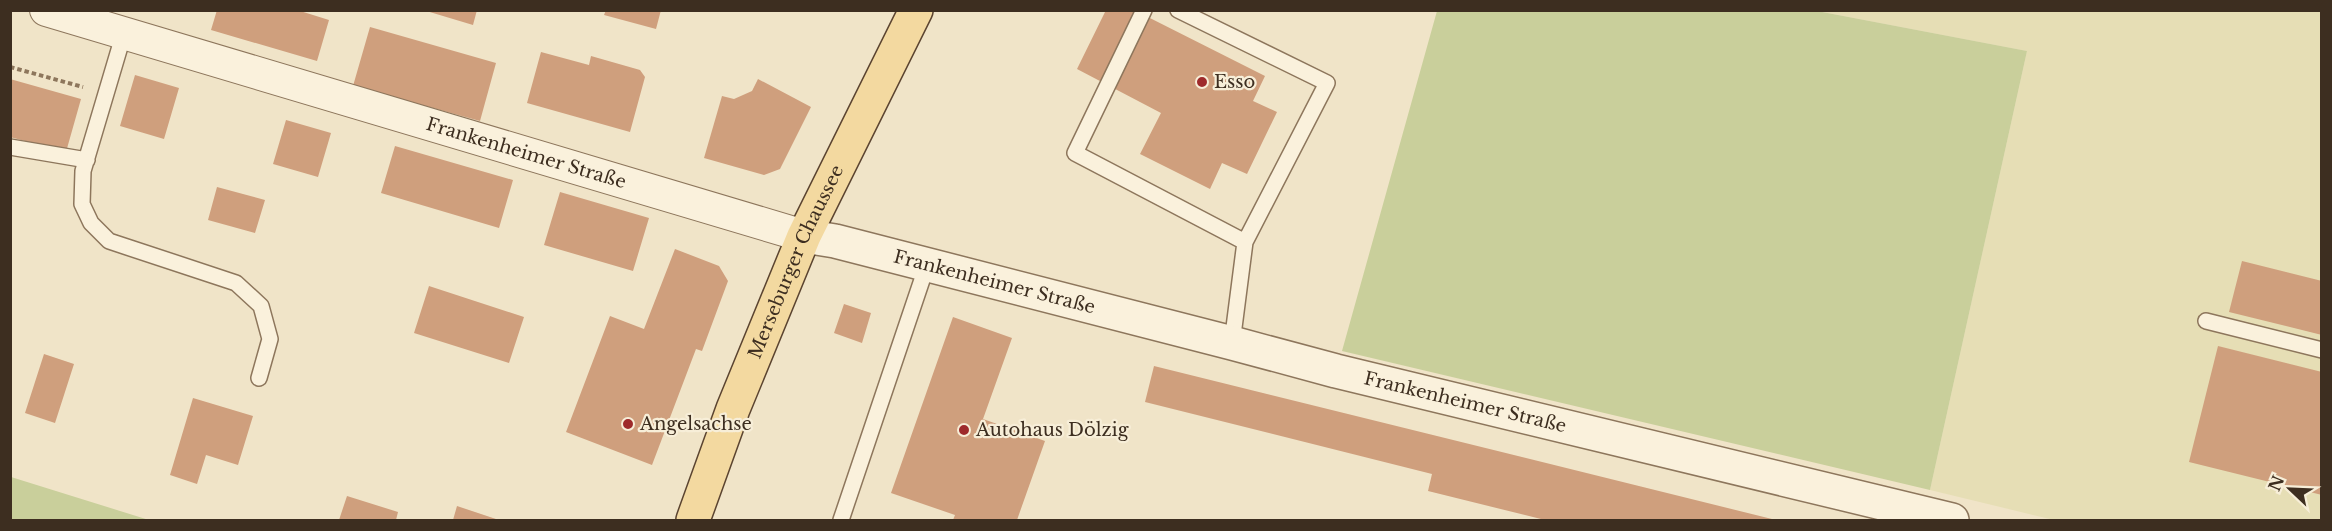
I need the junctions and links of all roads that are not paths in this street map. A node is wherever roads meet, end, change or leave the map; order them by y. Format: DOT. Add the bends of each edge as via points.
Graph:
graph roads {
  1 [pos="46,10"];
  2 [pos="916,10"];
  3 [pos="1144,10"];
  4 [pos="1178,10"];
  5 [pos="92,17"];
  6 [pos="124,33"];
  7 [pos="10,147"];
  8 [pos="87,160"];
  9 [pos="804,236"];
  10 [pos="1245,242"];
  11 [pos="927,265"];
  12 [pos="2206,321"];
  13 [pos="1232,342"];
  14 [pos="2322,350"];
  15 [pos="259,378"];
  16 [pos="693,520"];
  17 [pos="841,520"];
  18 [pos="1952,520"];
  1 -- 5 [label="street, Frankenheimer Straße"];
  2 -- 9 [label="main road, Merseburger Chaussee"];
  3 -- 10 [label="lane" via="1075,153"];
  4 -- 10 [label="lane" via="1327,83"];
  5 -- 6 [label="street, Frankenheimer Straße"];
  6 -- 8 [label="lane"];
  6 -- 9 [label="street, Frankenheimer Straße"];
  7 -- 8 [label="lane"];
  8 -- 15 [label="lane" via="82,204 91,223 109,241 236,283 261,306 270,339"];
  9 -- 11 [label="street, Frankenheimer Straße"];
  9 -- 16 [label="main road, Merseburger Chaussee" via="737,399"];
  10 -- 13 [label="lane"];
  11 -- 13 [label="street, Frankenheimer Straße"];
  11 -- 17 [label="lane"];
  12 -- 14 [label="lane"];
  13 -- 18 [label="street, Frankenheimer Straße" via="1336,371"];
}
